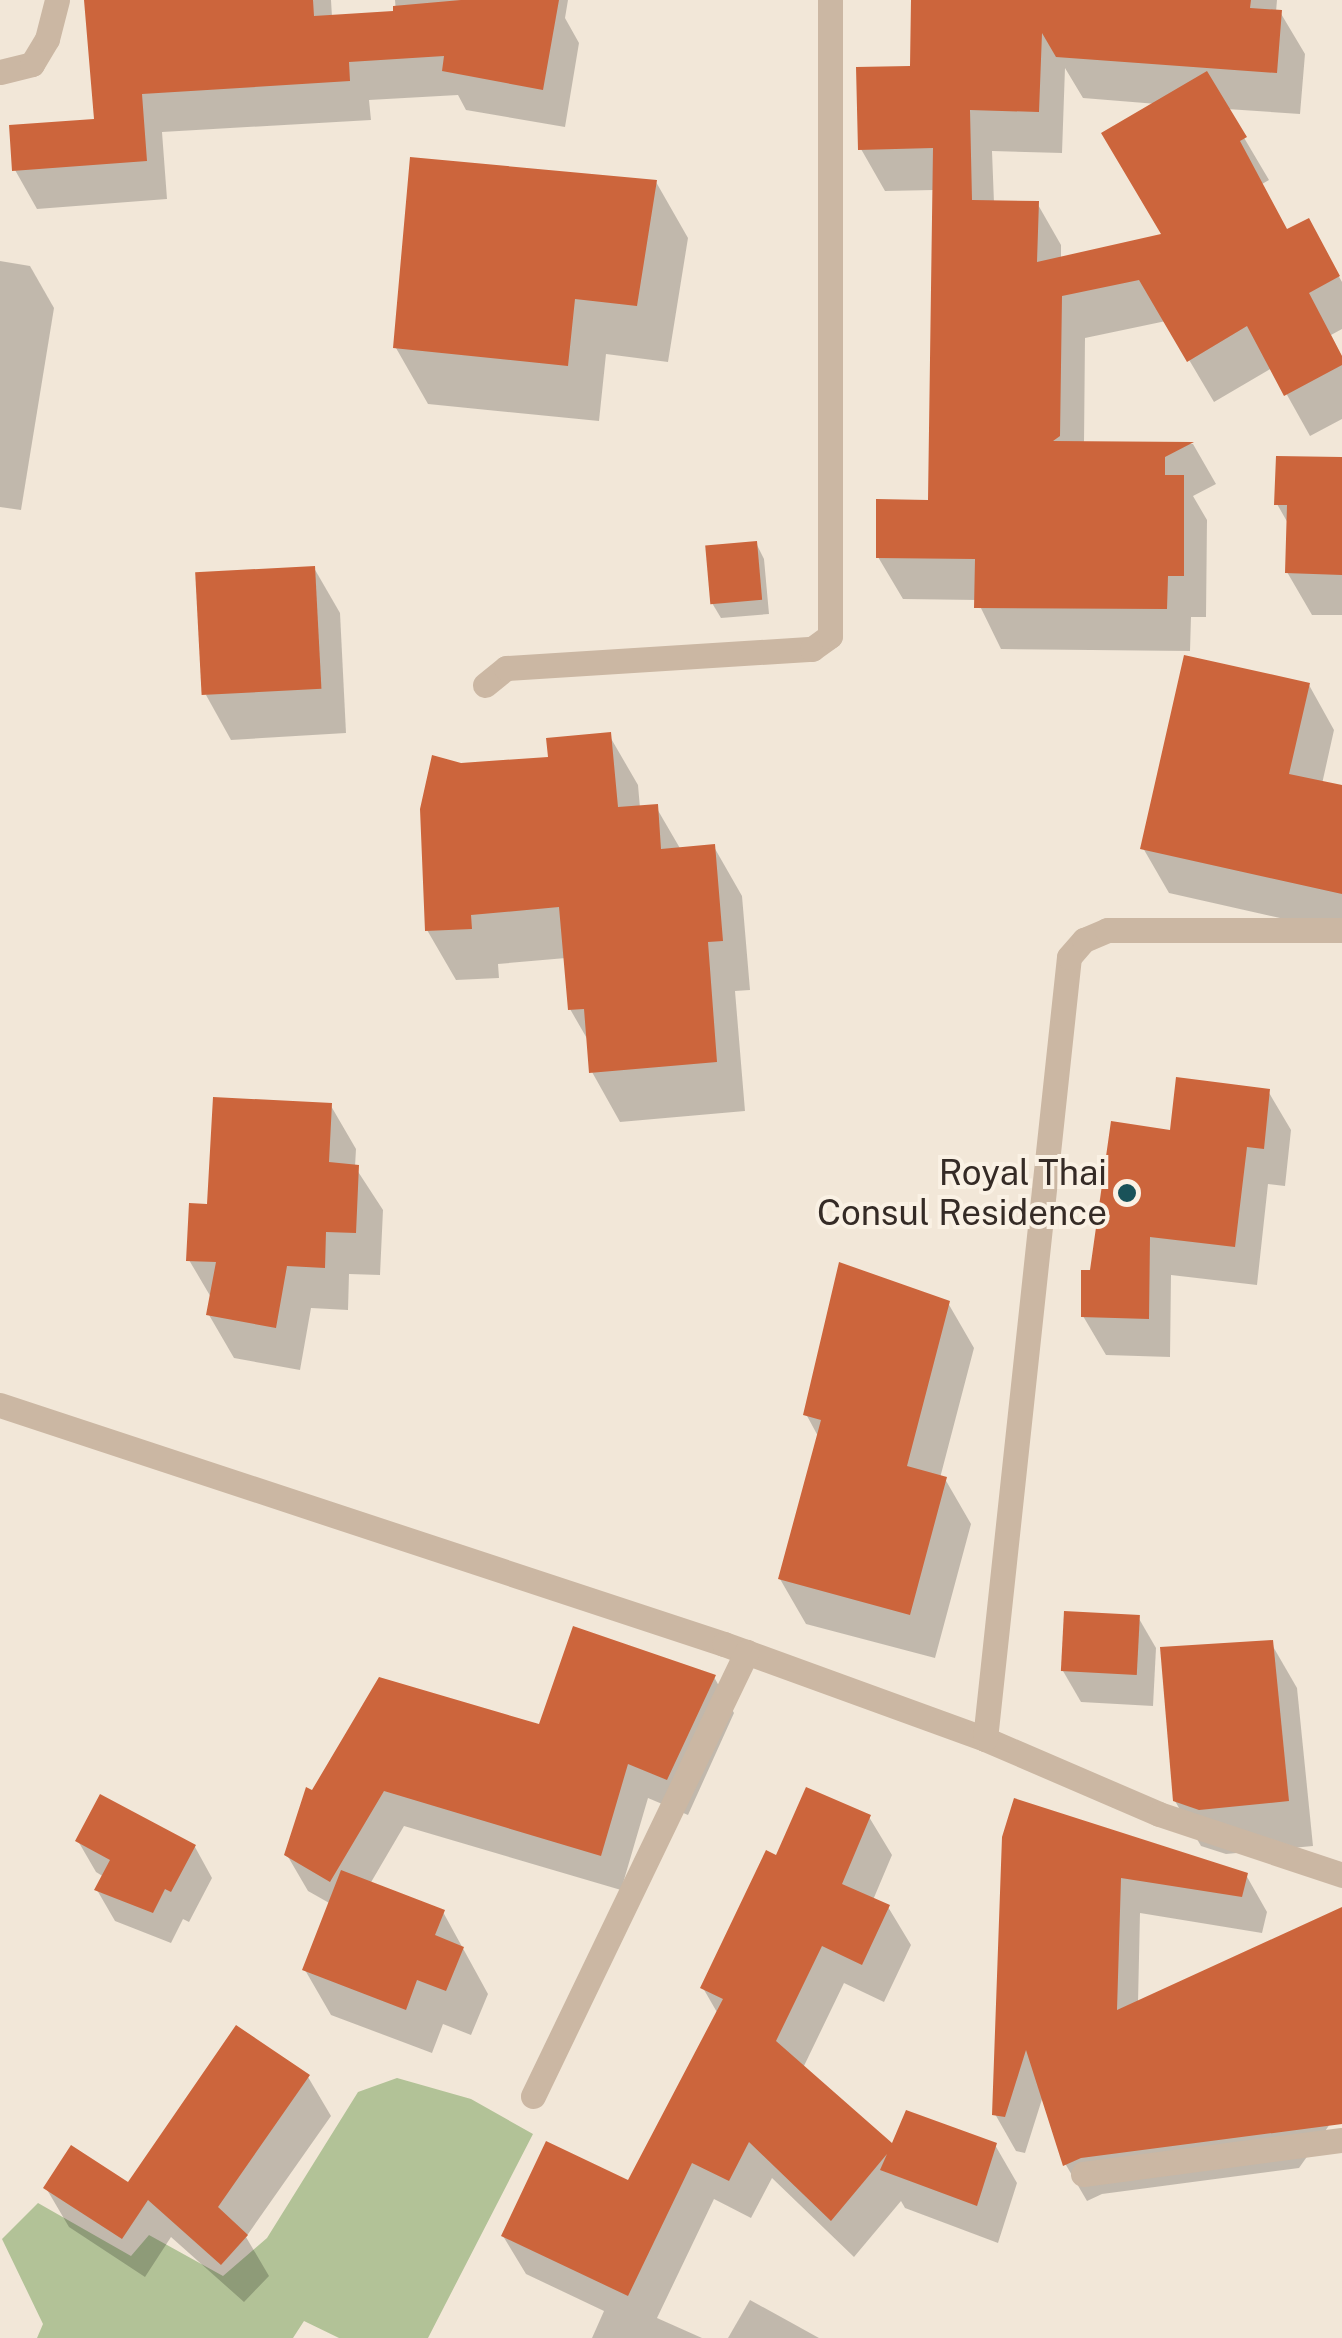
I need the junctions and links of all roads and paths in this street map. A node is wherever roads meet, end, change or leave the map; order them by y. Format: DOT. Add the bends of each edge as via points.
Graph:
graph roads {
  1 [pos="56,0"];
  2 [pos="830,0"];
  3 [pos="0,72"];
  4 [pos="485,685"];
  5 [pos="1342,930"];
  6 [pos="0,1405"];
  7 [pos="747,1652"];
  8 [pos="986,1739"];
  9 [pos="1342,1875"];
  10 [pos="534,2096"];
  11 [pos="1342,2140"];
  12 [pos="1083,2174"];
  1 -- 3 [label="street" via="47,39 32,64"];
  2 -- 4 [label="street" via="830,636 812,649 506,668"];
  5 -- 8 [label="street" via="1107,930 1068,957"];
  6 -- 7 [label="street"];
  7 -- 8 [label="street"];
  7 -- 10 [label="street"];
  8 -- 9 [label="street" via="1159,1814"];
  11 -- 12 [label="street"];
}
